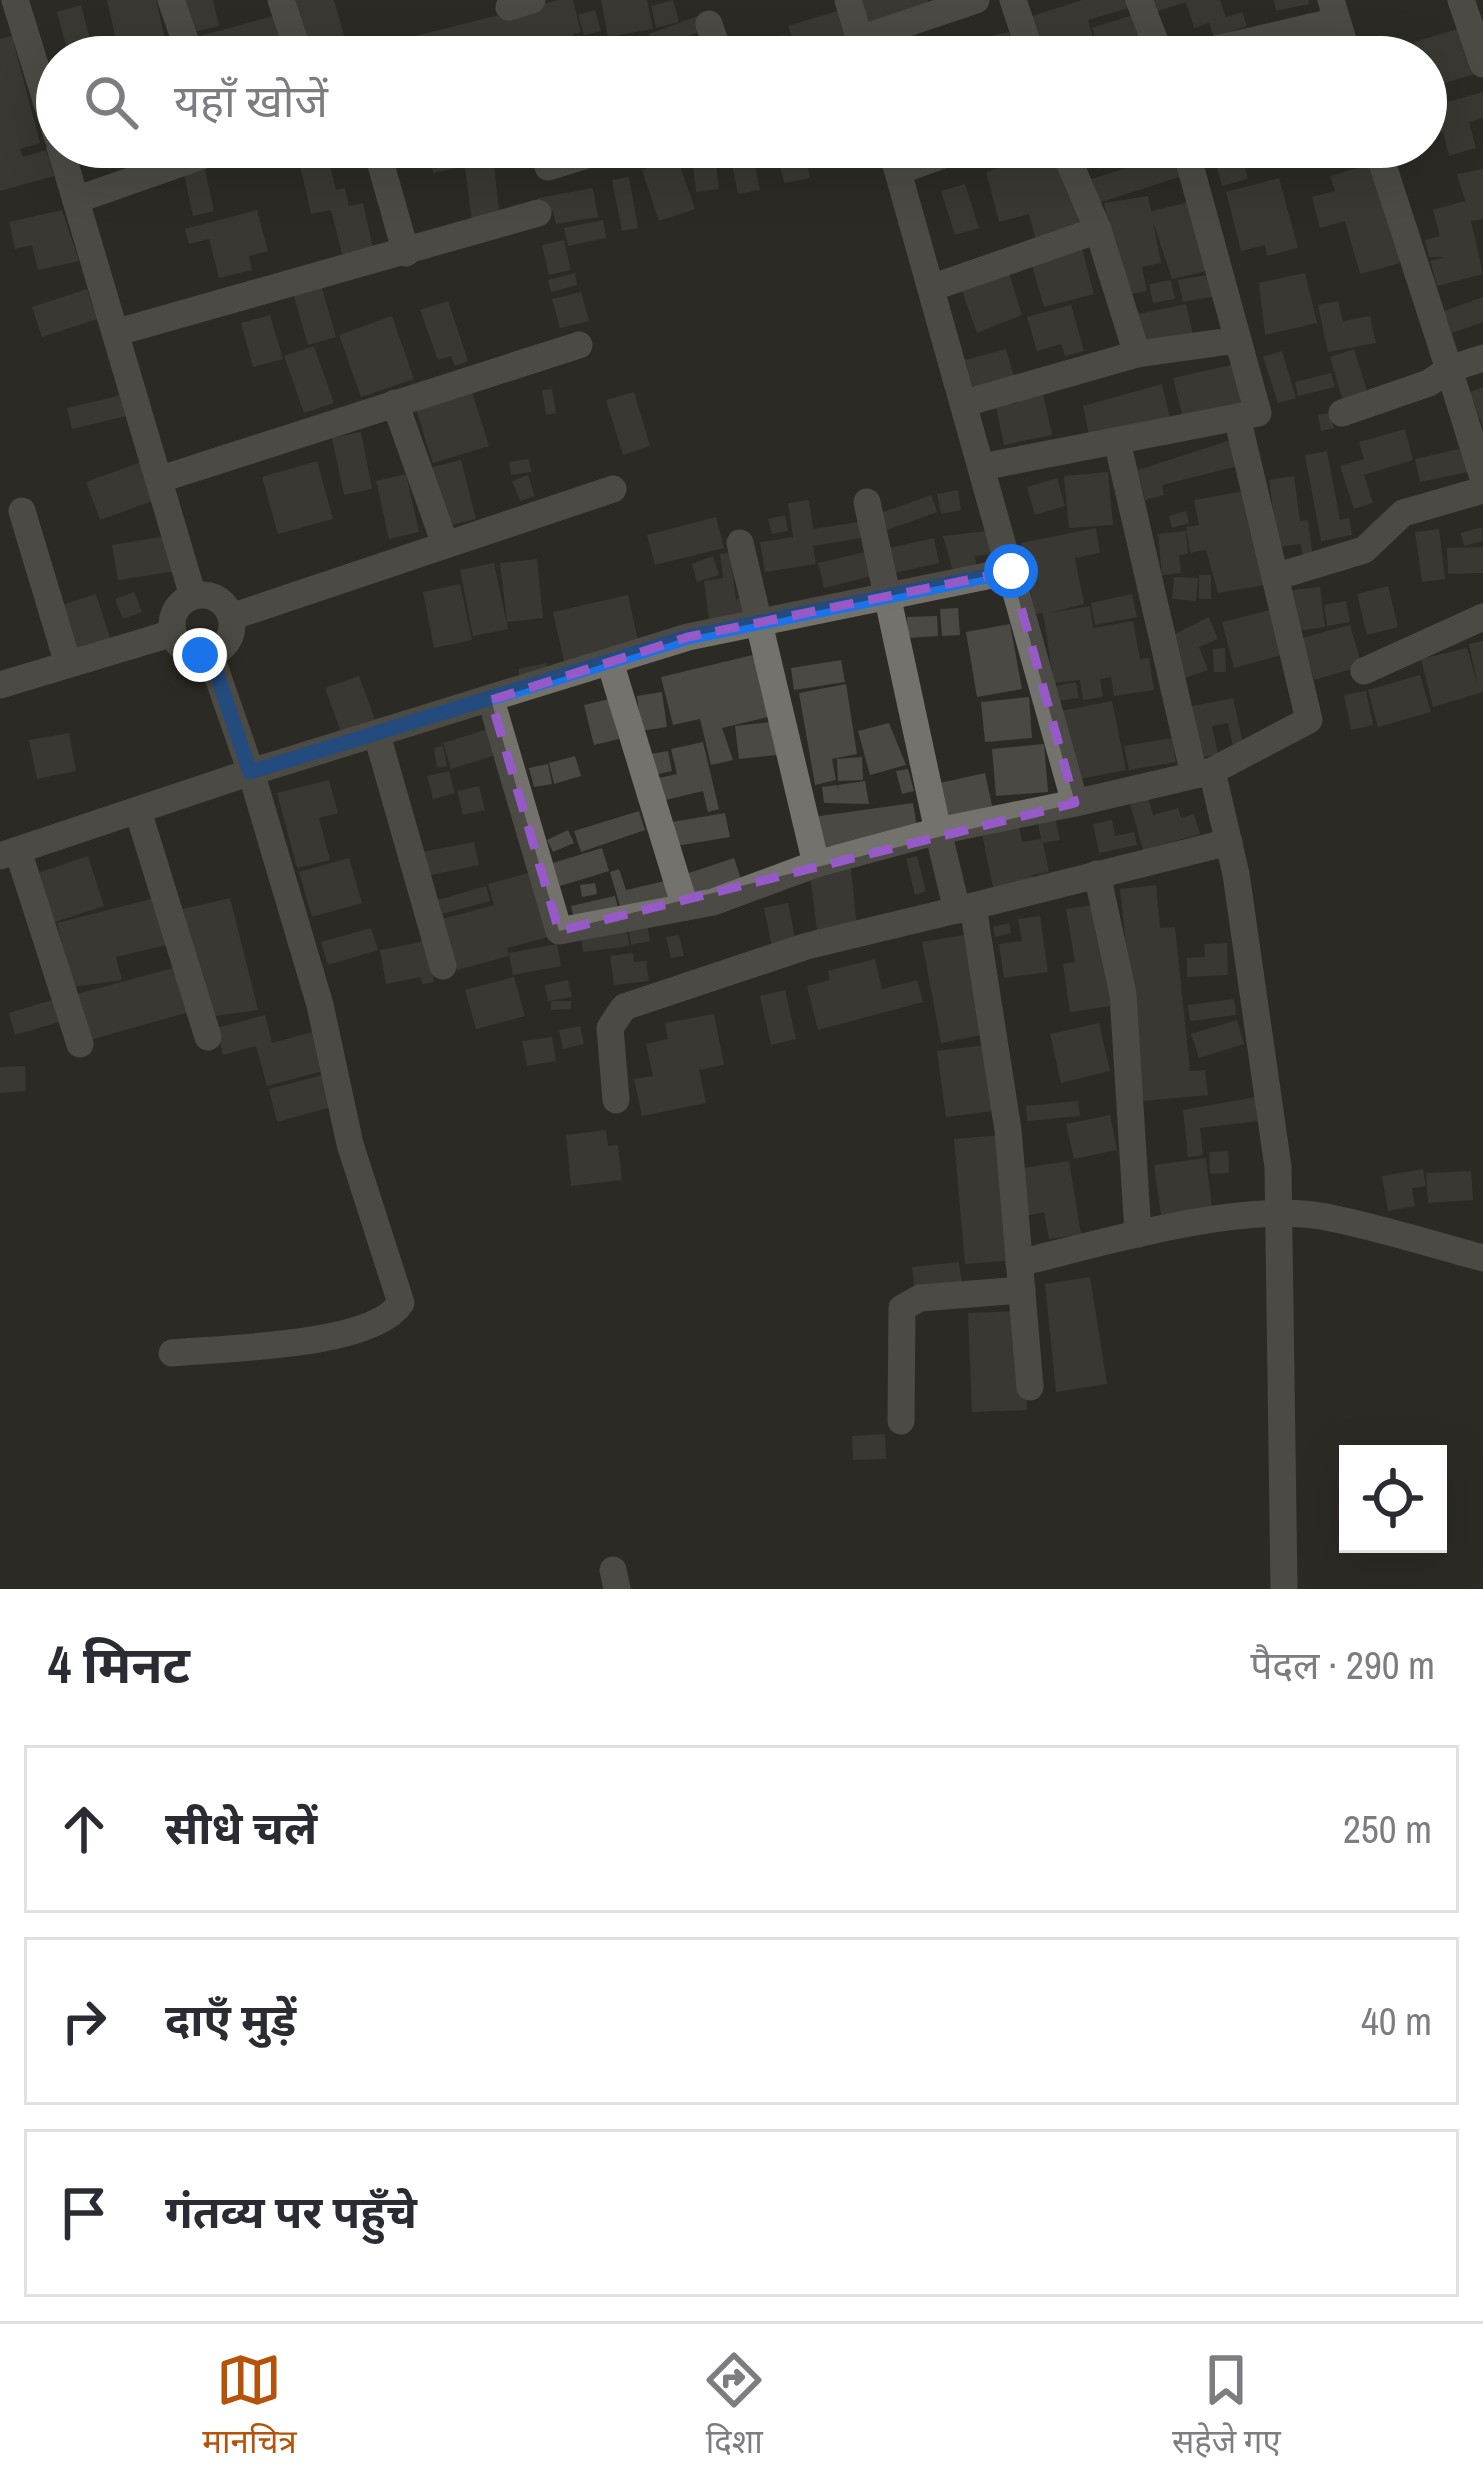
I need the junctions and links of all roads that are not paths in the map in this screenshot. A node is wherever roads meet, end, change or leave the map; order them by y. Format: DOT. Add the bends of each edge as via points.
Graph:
graph roads {
  1 [pos="13,0"];
  2 [pos="171,0"];
  3 [pos="281,0"];
  4 [pos="848,0"];
  5 [pos="976,0"];
  6 [pos="1012,0"];
  7 [pos="1139,0"];
  8 [pos="1461,0"];
  9 [pos="0,4"];
  10 [pos="1334,10"];
  11 [pos="709,24"];
  12 [pos="184,36"];
  13 [pos="293,36"];
  14 [pos="713,36"];
  15 [pos="858,36"];
  16 [pos="890,36"];
  17 [pos="1025,36"];
  18 [pos="1153,36"];
  19 [pos="1250,36"];
  20 [pos="1483,64"];
  21 [pos="36,71"];
  22 [pos="66,168"];
  23 [pos="165,168"];
  24 [pos="382,168"];
  25 [pos="897,168"];
  26 [pos="1072,168"];
  27 [pos="1191,168"];
  28 [pos="1384,168"];
  29 [pos="76,200"];
  30 [pos="538,213"];
  31 [pos="1098,230"];
  32 [pos="406,253"];
  33 [pos="934,287"];
  34 [pos="118,332"];
  35 [pos="1237,340"];
  36 [pos="579,345"];
  37 [pos="1137,354"];
  38 [pos="1483,358"];
  39 [pos="1449,370"];
  40 [pos="395,403"];
  41 [pos="965,403"];
  42 [pos="1342,413"];
  43 [pos="1237,417"];
  44 [pos="1117,441"];
  45 [pos="982,467"];
  46 [pos="1483,478"];
  47 [pos="161,479"];
  48 [pos="613,489"];
  49 [pos="1483,490"];
  50 [pos="867,502"];
  51 [pos="22,512"];
  52 [pos="740,543"];
  53 [pos="445,544"];
  54 [pos="1011,571"];
  55 [pos="1275,577"];
  56 [pos="890,594"];
  57 [pos="194,596"];
  58 [pos="231,617"];
  59 [pos="1483,617"];
  60 [pos="757,622"];
  61 [pos="172,633"];
  62 [pos="210,654"];
  63 [pos="610,662"];
  64 [pos="68,664"];
  65 [pos="1364,671"];
  66 [pos="0,685"];
  67 [pos="491,700"];
  68 [pos="377,735"];
  69 [pos="250,772"];
  70 [pos="1203,773"];
  71 [pos="1075,803"];
  72 [pos="138,811"];
  73 [pos="938,831"];
  74 [pos="1229,842"];
  75 [pos="9,853"];
  76 [pos="816,864"];
  77 [pos="1096,874"];
  78 [pos="685,908"];
  79 [pos="965,908"];
  80 [pos="443,966"];
  81 [pos="208,1037"];
  82 [pos="80,1044"];
  83 [pos="616,1100"];
  84 [pos="1279,1213"];
  85 [pos="1138,1234"];
  86 [pos="1483,1258"];
  87 [pos="1021,1277"];
  88 [pos="172,1353"];
  89 [pos="1030,1388"];
  90 [pos="901,1421"];
  91 [pos="1285,1589"];
  1 -- 9 [label="street"];
  1 -- 21 [label="street"];
  2 -- 12 [label="street"];
  3 -- 13 [label="street"];
  4 -- 15 [label="street"];
  5 -- 16 [label="street"];
  6 -- 17 [label="street"];
  7 -- 18 [label="street"];
  8 -- 20 [label="street"];
  10 -- 19 [label="street"];
  11 -- 14 [label="street"];
  22 -- 29 [label="street"];
  23 -- 29 [label="street"];
  24 -- 32 [label="street"];
  25 -- 33 [label="street"];
  26 -- 31 [label="street"];
  27 -- 35 [label="street"];
  28 -- 39 [label="street"];
  29 -- 34 [label="street"];
  30 -- 32 [label="street"];
  31 -- 33 [label="street"];
  31 -- 37 [label="street"];
  32 -- 34 [label="street"];
  33 -- 41 [label="street"];
  34 -- 47 [label="street"];
  35 -- 37 [label="street"];
  35 -- 43 [label="street" via="1258,413"];
  36 -- 40 [label="street"];
  37 -- 41 [label="street"];
  38 -- 39 [label="street"];
  39 -- 42 [label="street"];
  39 -- 46 [label="street"];
  40 -- 47 [label="street"];
  40 -- 53 [label="street"];
  41 -- 45 [label="street"];
  43 -- 44 [label="street"];
  43 -- 55 [label="street"];
  44 -- 45 [label="street"];
  44 -- 70 [label="street"];
  45 -- 54 [label="street"];
  47 -- 57 [label="street"];
  48 -- 53 [label="street"];
  49 -- 55 [label="street" via="1403,513 1364,550"];
  50 -- 56 [label="street"];
  51 -- 64 [label="street"];
  52 -- 60 [label="street"];
  53 -- 58 [label="street"];
  54 -- 56 [label="street"];
  54 -- 71 [label="street"];
  55 -- 70 [label="street" via="1309,720"];
  56 -- 60 [label="street"];
  56 -- 73 [label="street"];
  57 -- 58 [label="street" via="220,601"];
  57 -- 61 [label="street" via="178,606"];
  58 -- 62 [label="street" via="225,644"];
  59 -- 65 [label="street"];
  60 -- 63 [label="street"];
  60 -- 76 [label="street"];
  61 -- 62 [label="street" via="191,653"];
  61 -- 64 [label="street"];
  62 -- 69 [label="street"];
  63 -- 67 [label="street"];
  63 -- 78 [label="street"];
  64 -- 66 [label="street"];
  67 -- 68 [label="street"];
  67 -- 78 [label="street" via="560,931"];
  68 -- 69 [label="street"];
  68 -- 80 [label="street"];
  69 -- 72 [label="street"];
  69 -- 88 [label="street" via="400,1303 376,1322 319,1338"];
  70 -- 71 [label="street"];
  70 -- 74 [label="street"];
  71 -- 73 [label="street"];
  72 -- 75 [label="street"];
  72 -- 81 [label="street"];
  73 -- 76 [label="street"];
  73 -- 79 [label="street"];
  74 -- 77 [label="street"];
  74 -- 84 [label="street"];
  75 -- 82 [label="street"];
  76 -- 78 [label="street"];
  77 -- 79 [label="street"];
  77 -- 85 [label="street" via="1123,994"];
  79 -- 83 [label="street" via="807,946 624,1007 610,1028"];
  79 -- 87 [label="street" via="1008,1130"];
  84 -- 85 [label="street"];
  84 -- 86 [label="street"];
  84 -- 91 [label="street"];
  85 -- 87 [label="street"];
  87 -- 89 [label="street"];
  87 -- 90 [label="street" via="902,1308"];
}
